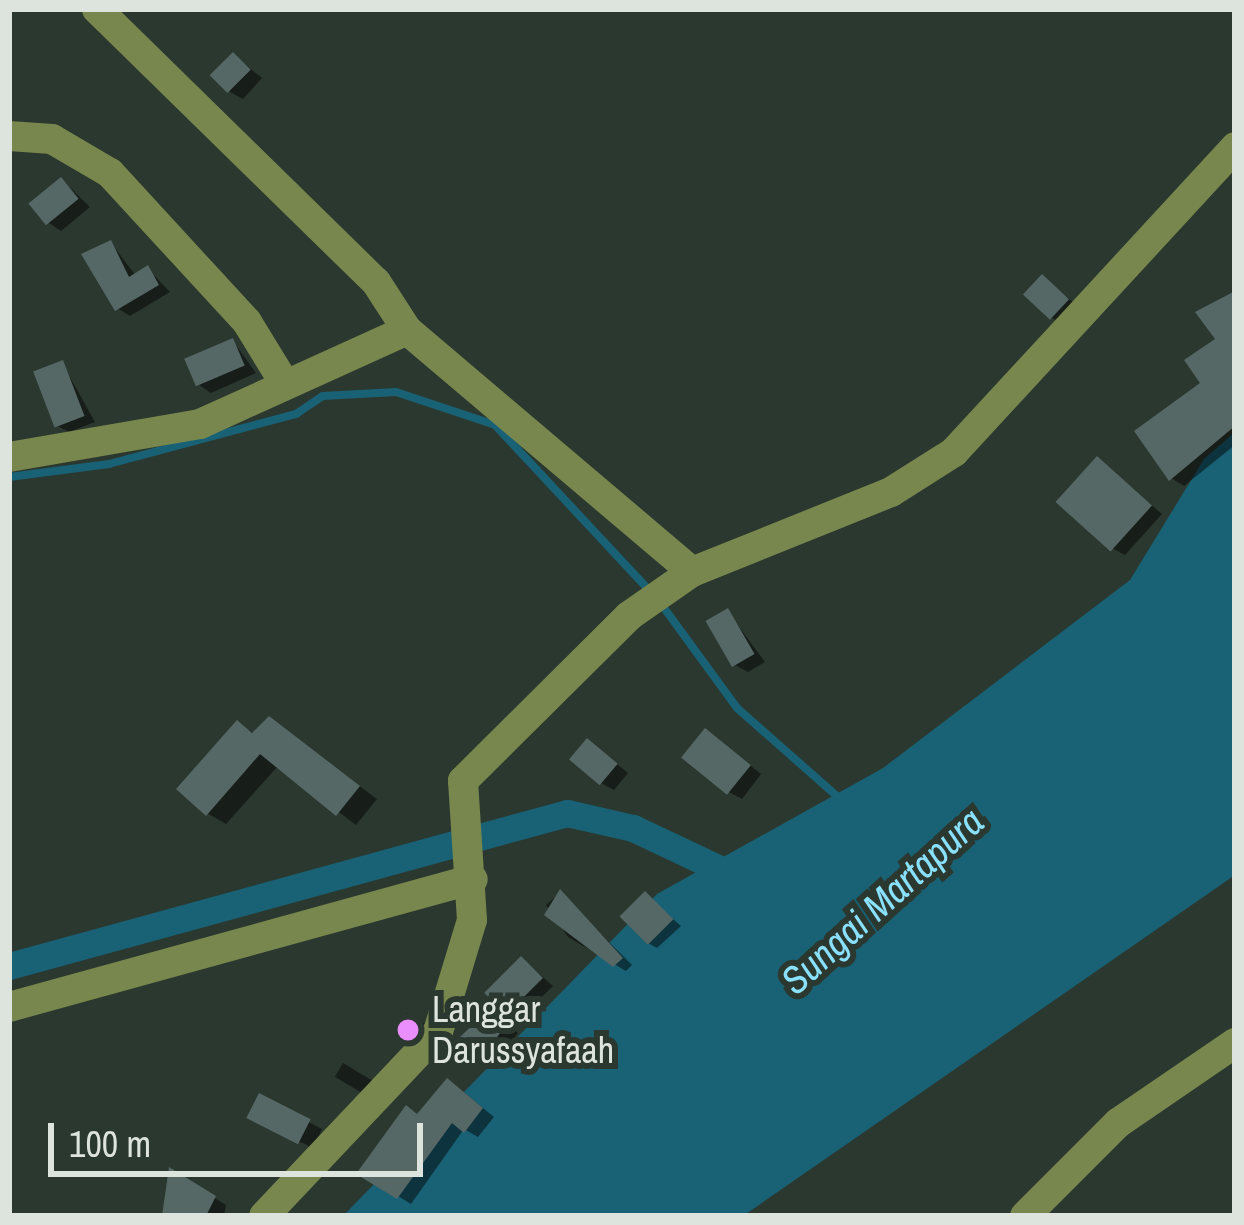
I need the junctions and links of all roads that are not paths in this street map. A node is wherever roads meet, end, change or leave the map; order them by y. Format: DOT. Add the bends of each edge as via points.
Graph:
graph roads {
  1 [pos="97,9"];
  2 [pos="9,136"];
  3 [pos="1235,147"];
  4 [pos="407,330"];
  5 [pos="289,382"];
  6 [pos="9,457"];
  7 [pos="682,578"];
  8 [pos="472,874"];
  9 [pos="9,1007"];
  10 [pos="1235,1043"];
  11 [pos="264,1216"];
  12 [pos="1025,1216"];
  1 -- 4 [label="street" via="376,282"];
  2 -- 5 [label="street" via="52,139 110,172 247,322"];
  3 -- 7 [label="street" via="938,464"];
  4 -- 5 [label="street"];
  4 -- 7 [label="street"];
  5 -- 6 [label="street" via="172,433"];
  7 -- 8 [label="street" via="629,616 467,775 458,798"];
  8 -- 9 [label="street"];
  8 -- 11 [label="street" via="469,940 432,1044"];
  10 -- 12 [label="street" via="1118,1123"];
}
